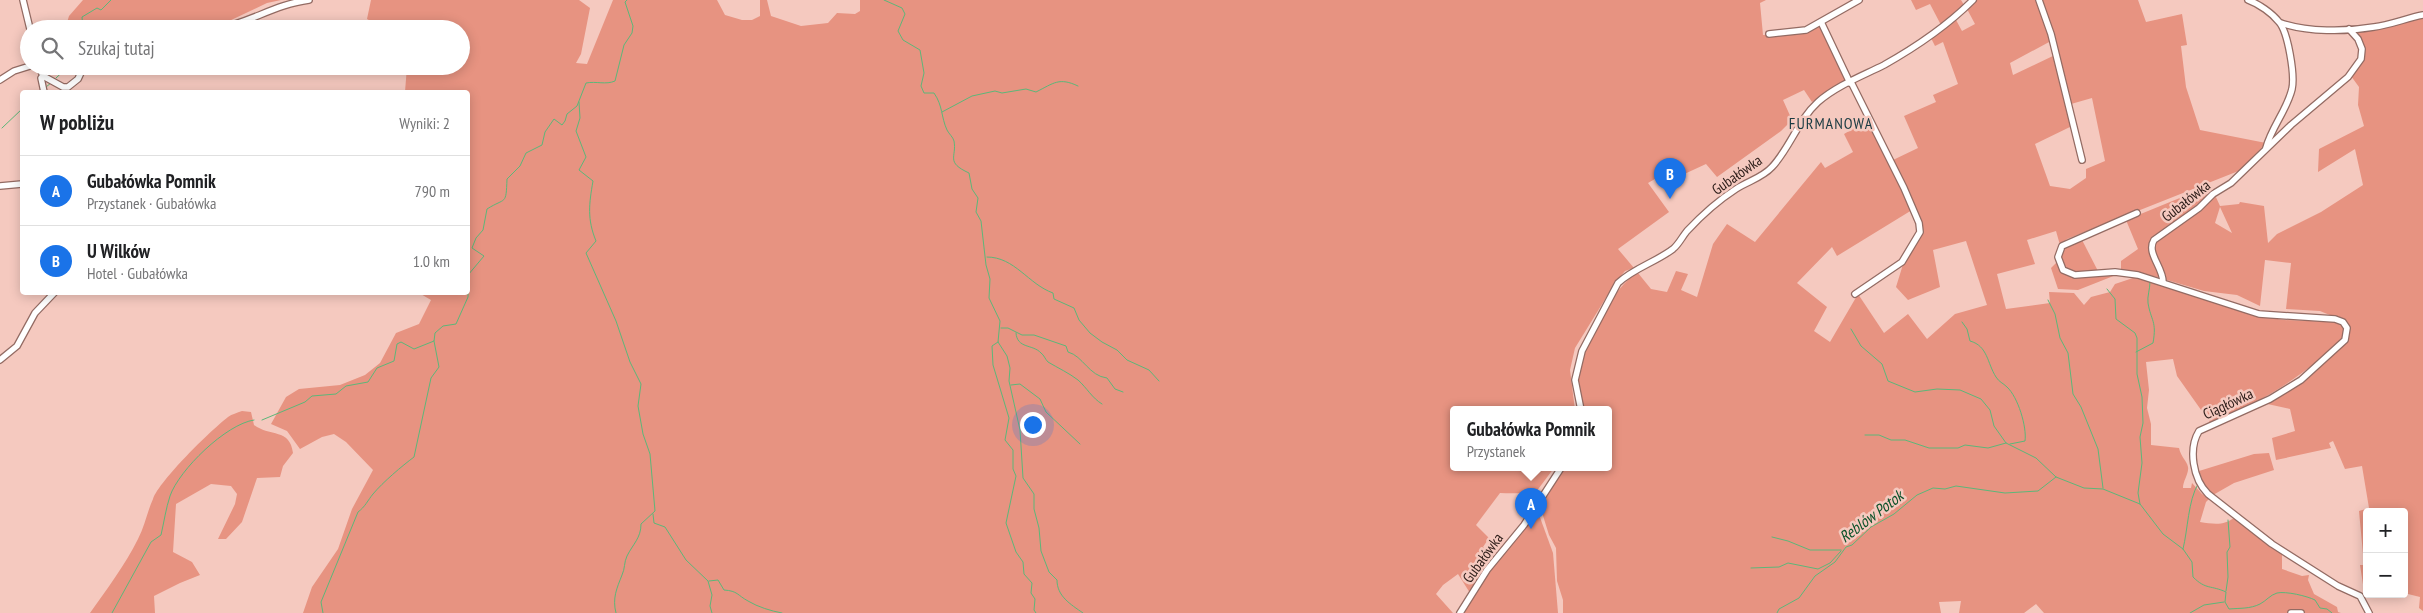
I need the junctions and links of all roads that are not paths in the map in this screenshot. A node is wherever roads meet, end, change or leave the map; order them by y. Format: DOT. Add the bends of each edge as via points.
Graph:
graph roads {
  1 [pos="23,0"];
  2 [pos="309,0"];
  3 [pos="1859,0"];
  4 [pos="1973,0"];
  5 [pos="2040,0"];
  6 [pos="2248,0"];
  7 [pos="2423,15"];
  8 [pos="28,20"];
  9 [pos="246,20"];
  10 [pos="1821,22"];
  11 [pos="2281,23"];
  12 [pos="2349,29"];
  13 [pos="1769,34"];
  14 [pos="20,69"];
  15 [pos="80,75"];
  16 [pos="43,76"];
  17 [pos="0,80"];
  18 [pos="1850,82"];
  19 [pos="44,90"];
  20 [pos="2266,150"];
  21 [pos="2082,160"];
  22 [pos="20,184"];
  23 [pos="0,186"];
  24 [pos="2136,213"];
  25 [pos="2163,282"];
  26 [pos="2194,292"];
  27 [pos="1855,294"];
  28 [pos="51,295"];
  29 [pos="0,360"];
  30 [pos="1580,406"];
  31 [pos="1559,471"];
  32 [pos="1460,613"];
  33 [pos="2291,613"];
  34 [pos="2301,613"];
  35 [pos="2369,613"];
  1 -- 8 [label="street"];
  2 -- 9 [label="street" via="284,4"];
  3 -- 10 [label="street"];
  4 -- 18 [label="street, Gubałówka" via="1915,46"];
  5 -- 21 [label="street"];
  6 -- 11 [label="street" via="2257,3"];
  7 -- 12 [label="street" via="2374,28"];
  10 -- 13 [label="street" via="1796,32"];
  10 -- 18 [label="street"];
  11 -- 12 [label="street" via="2294,27"];
  11 -- 20 [label="street, Gubałówka" via="2290,59 2292,88"];
  12 -- 20 [label="street, Gubałówka" via="2362,48 2361,59 2355,69"];
  14 -- 17 [label="street"];
  15 -- 16 [label="street" via="68,87"];
  16 -- 19 [label="street"];
  18 -- 27 [label="street" via="1904,188 1920,232 1902,262"];
  18 -- 30 [label="street, Gubałówka" via="1818,103 1772,167 1725,198 1688,230 1674,248 1618,283 1582,351 1575,380"];
  20 -- 25 [label="street, Gubałówka" via="2231,183 2154,240 2151,251 2162,270"];
  22 -- 23 [label="street"];
  24 -- 25 [label="street, Gubałówka" via="2070,240 2059,252 2059,264 2068,274 2115,272"];
  25 -- 26 [label="street, Gubałówka"];
  26 -- 35 [label="street, Ciągłówka" via="2259,314 2344,322 2347,328 2345,340 2301,380 2270,399 2199,431 2195,437 2193,462 2208,494 2278,548 2360,596"];
  28 -- 29 [label="street" via="35,313 17,346"];
  31 -- 32 [label="street, Gubałówka"];
  33 -- 34 [label="street"];
}
